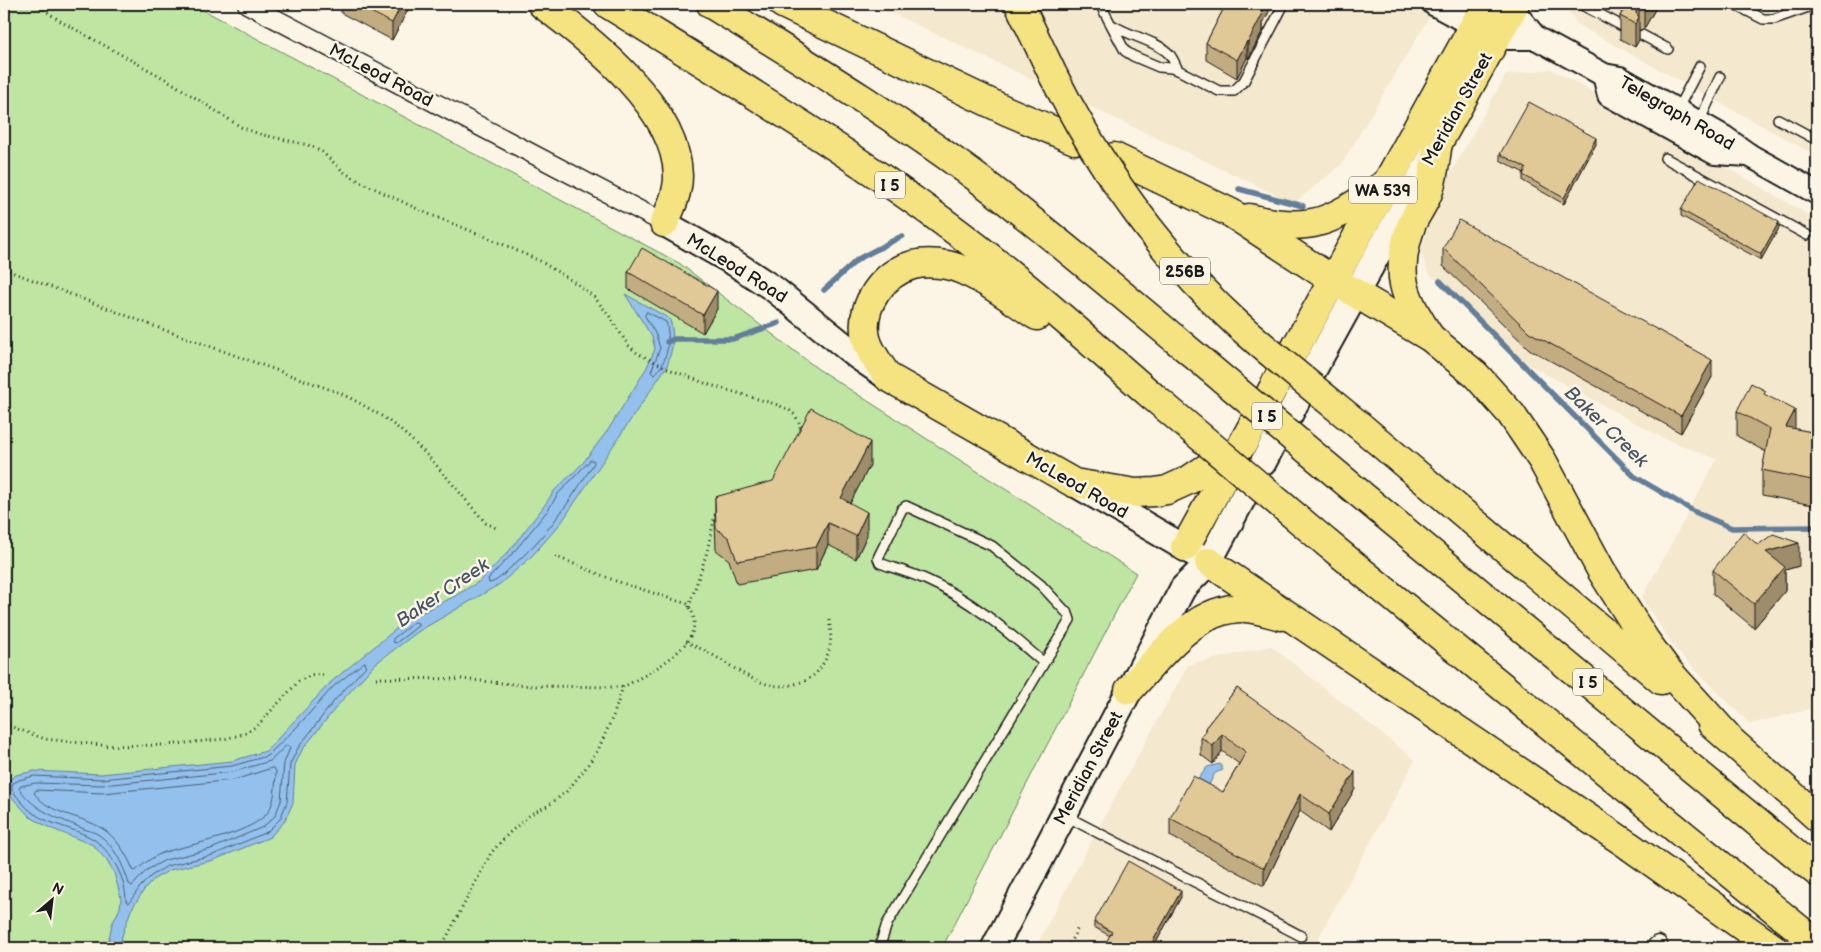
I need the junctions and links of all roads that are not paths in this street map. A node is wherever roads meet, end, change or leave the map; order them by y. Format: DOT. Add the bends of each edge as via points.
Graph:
graph roads {
  1 [pos="247,4"];
  2 [pos="542,4"];
  3 [pos="608,4"];
  4 [pos="711,4"];
  5 [pos="783,4"];
  6 [pos="1019,4"];
  7 [pos="1100,4"];
  8 [pos="1284,4"];
  9 [pos="1434,4"];
  10 [pos="1580,4"];
  11 [pos="1734,4"];
  12 [pos="1817,4"];
  13 [pos="1498,14"];
  14 [pos="1112,24"];
  15 [pos="1626,28"];
  16 [pos="1642,34"];
  17 [pos="1536,38"];
  18 [pos="1668,49"];
  19 [pos="1700,66"];
  20 [pos="1178,70"];
  21 [pos="1604,75"];
  22 [pos="1720,77"];
  23 [pos="1677,110"];
  24 [pos="1778,119"];
  25 [pos="1699,122"];
  26 [pos="1075,140"];
  27 [pos="1817,140"];
  28 [pos="1438,143"];
  29 [pos="1749,155"];
  30 [pos="1114,157"];
  31 [pos="1665,158"];
  32 [pos="1387,183"];
  33 [pos="1817,194"];
  34 [pos="1231,213"];
  35 [pos="664,223"];
  36 [pos="1807,235"];
  37 [pos="1333,280"];
  38 [pos="1356,294"];
  39 [pos="1431,338"];
  40 [pos="1313,371"];
  41 [pos="1280,375"];
  42 [pos="888,377"];
  43 [pos="1302,393"];
  44 [pos="1151,395"];
  45 [pos="1289,416"];
  46 [pos="1275,440"];
  47 [pos="1263,463"];
  48 [pos="1074,483"];
  49 [pos="1244,498"];
  50 [pos="1185,547"];
  51 [pos="1209,562"];
  52 [pos="1183,588"];
  53 [pos="1296,620"];
  54 [pos="1044,663"];
  55 [pos="1129,690"];
  56 [pos="1727,736"];
  57 [pos="1064,815"];
  58 [pos="1817,817"];
  59 [pos="1817,872"];
  60 [pos="1301,936"];
  61 [pos="1817,944"];
  62 [pos="881,948"];
  63 [pos="994,948"];
  64 [pos="1773,948"];
  1 -- 35 [label="street, McLeod Road"];
  2 -- 35 [label="highway" via="621,70 657,116 669,138 678,174 675,196"];
  3 -- 44 [label="highway, I 5" via="853,159 944,222 1034,293"];
  4 -- 59 [label="highway, I 5, bridge" via="890,117 1054,238"];
  5 -- 26 [label="highway" via="981,99"];
  6 -- 56 [label="highway, 256B, bridge" via="1075,119 1131,207 1170,255 1235,322"];
  7 -- 14 [label="lane"];
  8 -- 20 [label="lane" via="1244,81 1234,91 1219,91"];
  9 -- 13 [label="street"];
  10 -- 15 [label="lane"];
  11 -- 12 [label="lane" via="1762,19 1774,19"];
  13 -- 17 [label="street"];
  13 -- 17 [label="street"];
  13 -- 28 [label="highway, Meridian Street / WA 539"];
  13 -- 32 [label="highway, Meridian Street / WA 539"];
  14 -- 20 [label="lane" via="1162,48 1172,57"];
  14 -- 20 [label="lane" via="1125,51 1159,67"];
  16 -- 18 [label="lane"];
  17 -- 21 [label="street, Telegraph Road"];
  19 -- 23 [label="lane"];
  21 -- 23 [label="street, Telegraph Road" via="1620,78"];
  21 -- 29 [label="street, Telegraph Road" via="1609,95 1715,153"];
  22 -- 25 [label="lane"];
  23 -- 25 [label="street, Telegraph Road"];
  24 -- 27 [label="lane"];
  25 -- 29 [label="street, Telegraph Road"];
  28 -- 38 [label="main road, Meridian Street / WA 539"];
  28 -- 39 [label="highway" via="1428,194 1412,225 1402,262 1408,301"];
  29 -- 33 [label="street, Telegraph Road"];
  30 -- 34 [label="highway"];
  31 -- 36 [label="lane"];
  32 -- 34 [label="highway" via="1341,214 1308,224 1274,224"];
  32 -- 37 [label="highway, Meridian Street / WA 539"];
  34 -- 37 [label="highway"];
  35 -- 42 [label="main road, McLeod Road" via="774,288 857,356"];
  37 -- 38 [label="highway"];
  37 -- 41 [label="highway, Meridian Street / WA 539"];
  38 -- 39 [label="highway"];
  38 -- 40 [label="main road, Meridian Street / WA 539"];
  39 -- 56 [label="highway" via="1476,375 1511,414 1542,460 1601,570 1645,640 1673,677"];
  42 -- 44 [label="highway" via="871,352 866,338 868,306 876,291 899,270 930,263 950,266 978,278"];
  42 -- 48 [label="highway, McLeod Road"];
  43 -- 45 [label="main road"];
  44 -- 61 [label="highway, I 5, bridge"];
  46 -- 47 [label="main road"];
  48 -- 50 [label="main road, McLeod Road"];
  48 -- 50 [label="highway, Meridian Street" via="1136,494 1167,490 1189,480 1215,474"];
  49 -- 51 [label="main road, Meridian Street"];
  50 -- 51 [label="main road, McLeod Road"];
  50 -- 52 [label="main road, Meridian Street"];
  51 -- 52 [label="main road, Meridian Street"];
  51 -- 53 [label="highway"];
  52 -- 55 [label="main road, Meridian Street"];
  53 -- 55 [label="highway" via="1242,608 1212,615 1180,636"];
  53 -- 64 [label="highway" via="1628,845"];
  54 -- 54 [label="lane" via="1070,620 1042,585 992,546 906,506 902,509 878,558 880,563 952,593 991,618"];
  54 -- 62 [label="lane" via="887,924"];
  55 -- 57 [label="main road, Meridian Street"];
  56 -- 58 [label="highway"];
  57 -- 60 [label="lane"];
  57 -- 63 [label="main road, Meridian Street"];
}
